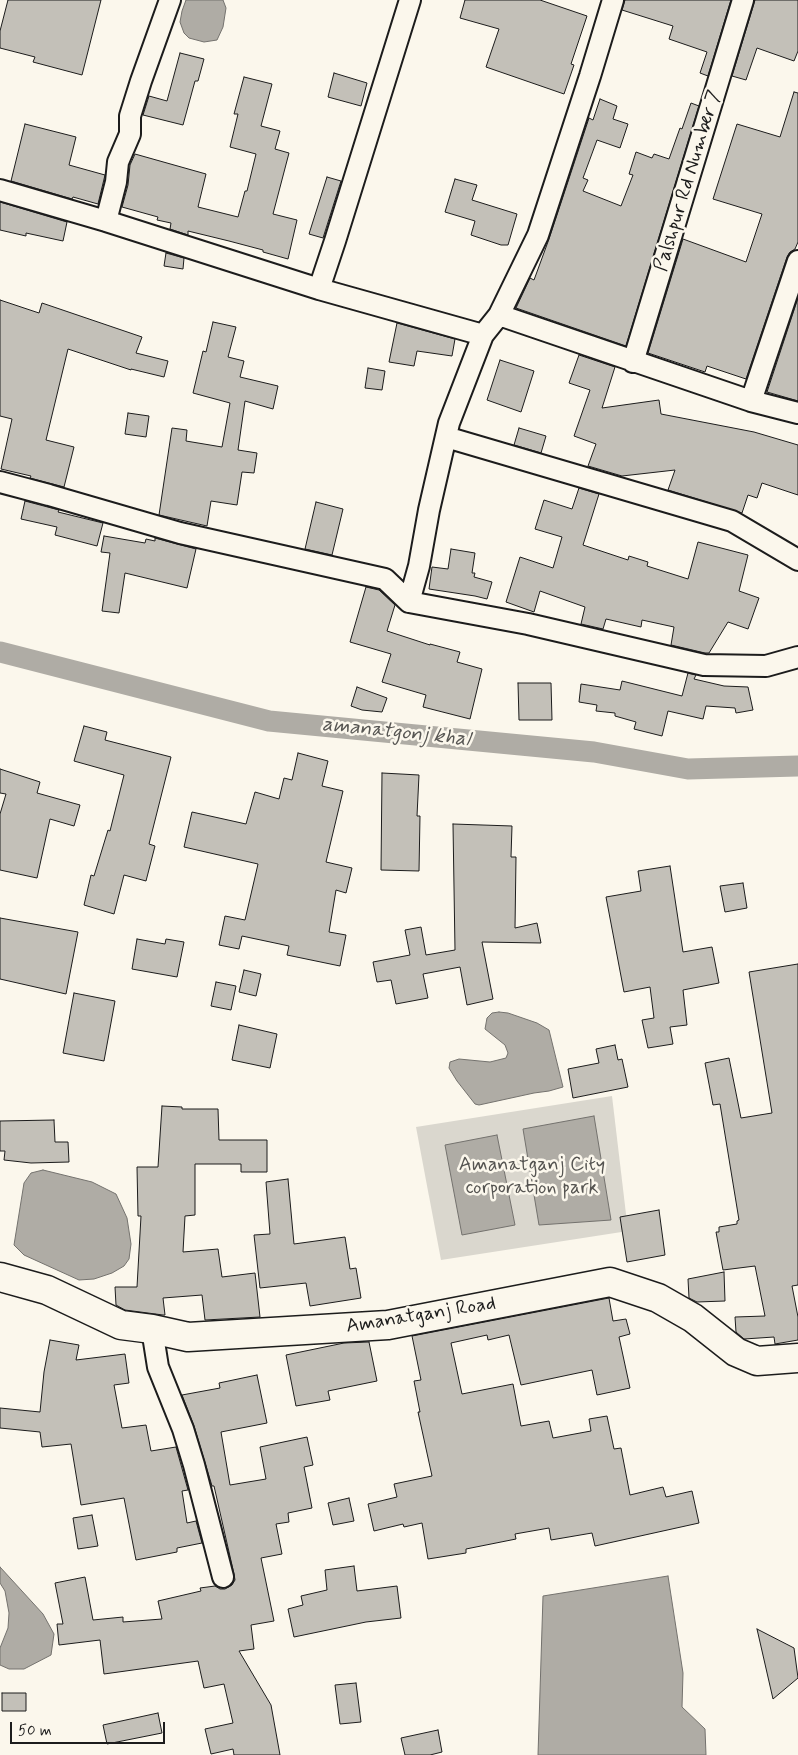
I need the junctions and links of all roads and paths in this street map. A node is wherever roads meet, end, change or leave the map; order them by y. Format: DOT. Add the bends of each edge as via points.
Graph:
graph roads {
  1 [pos="170,0"];
  2 [pos="410,0"];
  3 [pos="613,0"];
  4 [pos="744,0"];
  5 [pos="0,190"];
  6 [pos="106,221"];
  7 [pos="798,261"];
  8 [pos="319,289"];
  9 [pos="499,315"];
  10 [pos="482,335"];
  11 [pos="634,362"];
  12 [pos="751,401"];
  13 [pos="798,412"];
  14 [pos="446,437"];
  15 [pos="0,482"];
  16 [pos="798,560"];
  17 [pos="409,602"];
  18 [pos="798,657"];
  19 [pos="0,1277"];
  20 [pos="152,1329"];
  21 [pos="798,1358"];
  22 [pos="223,1576"];
  1 -- 6 [label="street" via="140,81 130,116 130,134 118,162"];
  2 -- 8 [label="street"];
  3 -- 9 [label="street" via="538,235"];
  4 -- 11 [label="street, Palshpur Rd Number 7"];
  5 -- 6 [label="street"];
  6 -- 8 [label="street"];
  7 -- 12 [label="street"];
  8 -- 10 [label="street"];
  9 -- 10 [label="street"];
  9 -- 11 [label="street"];
  10 -- 14 [label="street"];
  11 -- 12 [label="street"];
  12 -- 13 [label="street"];
  14 -- 16 [label="street" via="732,521"];
  14 -- 17 [label="street"];
  15 -- 17 [label="street" via="180,533 385,579"];
  17 -- 18 [label="street" via="528,624 704,665 766,666"];
  19 -- 20 [label="main road, Amanatganj Road" via="48,1290 120,1325"];
  20 -- 21 [label="main road, Amanatganj Road" via="188,1337 388,1325 610,1282 658,1298 693,1318 736,1352 757,1361"];
  20 -- 22 [label="street" via="158,1367 194,1464"];
}
